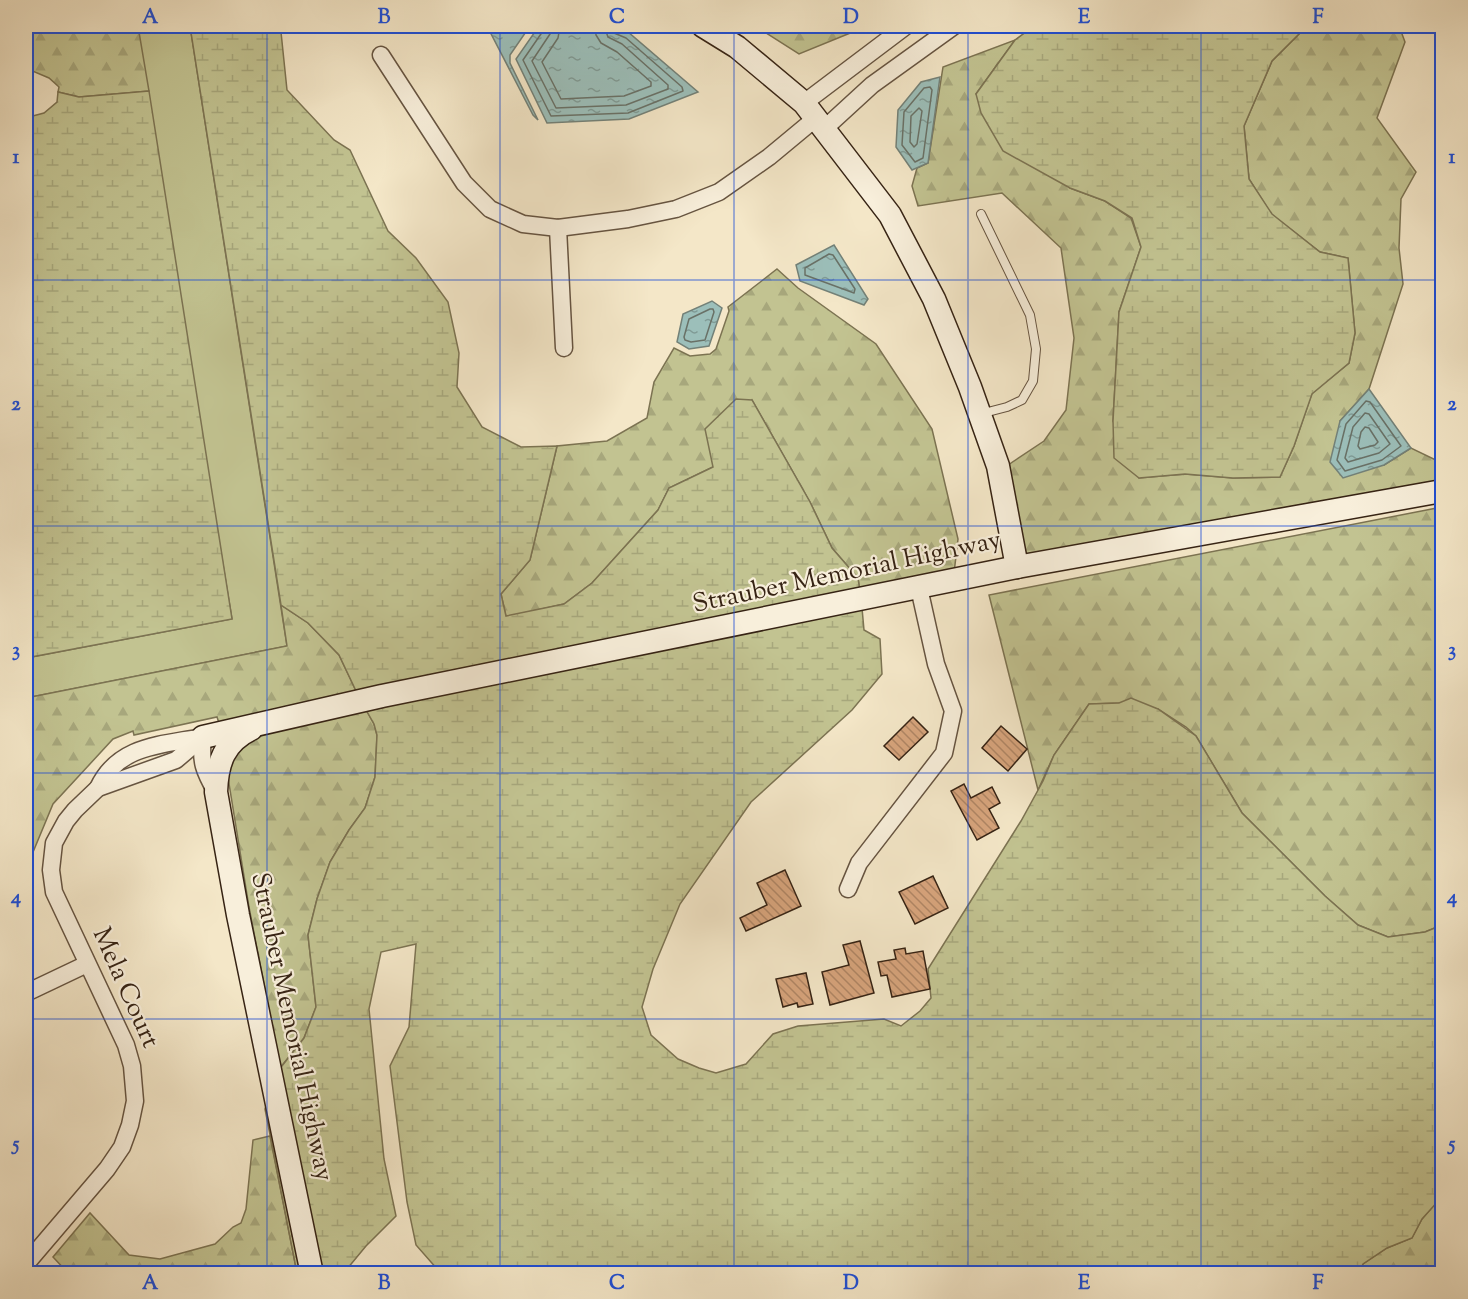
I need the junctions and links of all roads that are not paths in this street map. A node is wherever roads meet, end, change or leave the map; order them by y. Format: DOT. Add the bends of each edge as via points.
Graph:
graph roads {
  1 [pos="703,26"];
  2 [pos="906,26"];
  3 [pos="954,26"];
  4 [pos="381,55"];
  5 [pos="815,117"];
  6 [pos="981,214"];
  7 [pos="558,228"];
  8 [pos="564,348"];
  9 [pos="980,414"];
  10 [pos="1443,491"];
  11 [pos="1017,567"];
  12 [pos="919,588"];
  13 [pos="264,722"];
  14 [pos="203,737"];
  15 [pos="133,753"];
  16 [pos="176,760"];
  17 [pos="203,768"];
  18 [pos="141,773"];
  19 [pos="98,788"];
  20 [pos="216,792"];
  21 [pos="848,890"];
  22 [pos="87,964"];
  23 [pos="26,993"];
  24 [pos="26,1264"];
  25 [pos="312,1274"];
  1 -- 5 [label="street" via="737,47"];
  2 -- 5 [label="street"];
  3 -- 5 [label="street" via="872,85"];
  4 -- 7 [label="street" via="464,183 490,209 523,224"];
  5 -- 7 [label="street" via="769,158 719,192 676,209"];
  5 -- 9 [label="street" via="890,215 934,299"];
  6 -- 9 [label="lane" via="1030,315 1036,349 1033,381 1022,400"];
  7 -- 8 [label="street"];
  9 -- 11 [label="street" via="998,466"];
  10 -- 11 [label="street, Strauber Memorial Highway"];
  11 -- 12 [label="street, Strauber Memorial Highway"];
  12 -- 13 [label="street, Strauber Memorial Highway"];
  12 -- 21 [label="street" via="936,664 952,711 944,753 859,863"];
  13 -- 14 [label="street, Strauber Memorial Highway"];
  13 -- 20 [label="street, Strauber Memorial Highway" via="242,733 228,746 219,764"];
  14 -- 15 [label="street, Mela Court"];
  14 -- 16 [label="street, Mela Court"];
  14 -- 17 [label="street, Strauber Memorial Highway"];
  15 -- 18 [label="lane"];
  15 -- 19 [label="street, Mela Court" via="110,771"];
  16 -- 17 [label="street"];
  16 -- 18 [label="street, Mela Court"];
  17 -- 20 [label="street, Strauber Memorial Highway"];
  18 -- 19 [label="street, Mela Court"];
  19 -- 22 [label="street, Mela Court" via="66,821 51,857 54,892"];
  20 -- 25 [label="street, Strauber Memorial Highway"];
  22 -- 23 [label="street"];
  22 -- 24 [label="street, Mela Court" via="129,1056 134,1078 133,1113 115,1159"];
}
